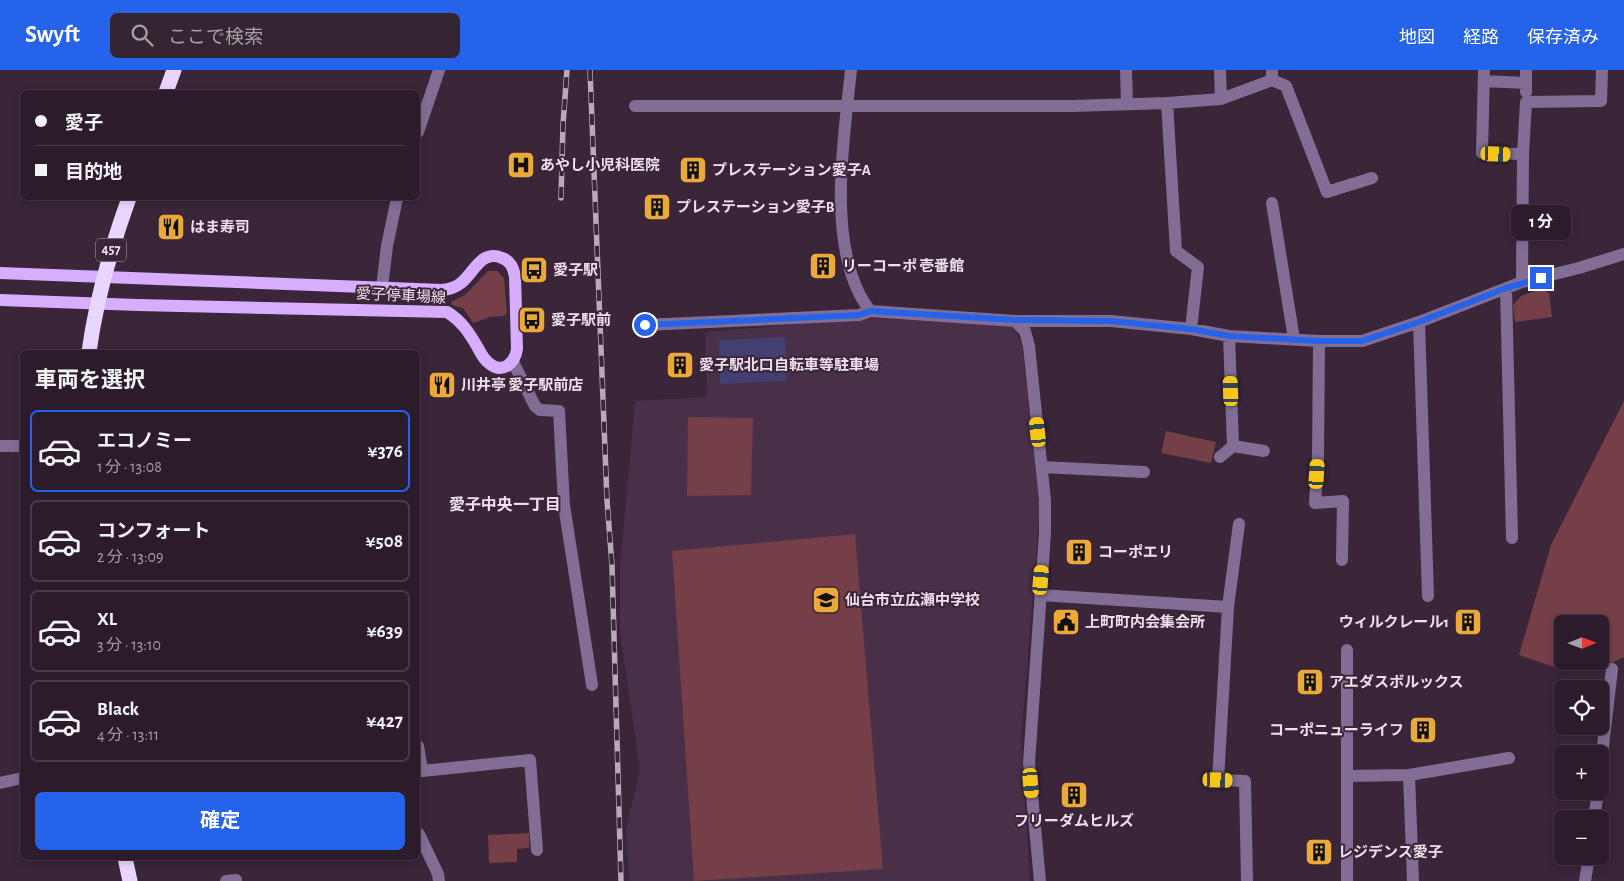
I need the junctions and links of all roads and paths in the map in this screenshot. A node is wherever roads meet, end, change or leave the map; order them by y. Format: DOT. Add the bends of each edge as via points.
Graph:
graph roads {
  1 [pos="174,70"];
  2 [pos="439,70"];
  3 [pos="851,70"];
  4 [pos="1126,70"];
  5 [pos="1220,70"];
  6 [pos="1526,70"];
  7 [pos="1602,70"];
  8 [pos="1272,75"];
  9 [pos="1484,75"];
  10 [pos="1526,83"];
  11 [pos="167,90"];
  12 [pos="1221,99"];
  13 [pos="1526,102"];
  14 [pos="1167,103"];
  15 [pos="1127,104"];
  16 [pos="635,106"];
  17 [pos="847,106"];
  18 [pos="420,126"];
  19 [pos="1524,154"];
  20 [pos="1372,178"];
  21 [pos="128,200"];
  22 [pos="397,200"];
  23 [pos="1272,203"];
  24 [pos="1624,254"];
  25 [pos="0,273"];
  26 [pos="104,277"];
  27 [pos="1522,282"];
  28 [pos="382,288"];
  29 [pos="1506,288"];
  30 [pos="0,300"];
  31 [pos="97,304"];
  32 [pos="870,311"];
  33 [pos="1015,320"];
  34 [pos="1419,322"];
  35 [pos="645,325"];
  36 [pos="1191,329"];
  37 [pos="1229,336"];
  38 [pos="1294,339"];
  39 [pos="1319,341"];
  40 [pos="89,350"];
  41 [pos="513,362"];
  42 [pos="0,446"];
  43 [pos="20,446"];
  44 [pos="1232,446"];
  45 [pos="1264,451"];
  46 [pos="1220,458"];
  47 [pos="1042,467"];
  48 [pos="1144,472"];
  49 [pos="1239,524"];
  50 [pos="1512,538"];
  51 [pos="1342,560"];
  52 [pos="1040,595"];
  53 [pos="1428,596"];
  54 [pos="1228,607"];
  55 [pos="1347,650"];
  56 [pos="1612,669"];
  57 [pos="592,685"];
  58 [pos="1603,745"];
  59 [pos="420,758"];
  60 [pos="1509,758"];
  61 [pos="1409,775"];
  62 [pos="1347,776"];
  63 [pos="20,778"];
  64 [pos="0,783"];
  65 [pos="420,836"];
  66 [pos="537,850"];
  67 [pos="125,860"];
  68 [pos="1588,865"];
  69 [pos="130,881"];
  70 [pos="439,881"];
  71 [pos="1040,881"];
  72 [pos="1247,881"];
  73 [pos="1348,881"];
  74 [pos="1412,881"];
  75 [pos="1585,881"];
  1 -- 11 [label="highway"];
  2 -- 18 [label="street"];
  3 -- 17 [label="street"];
  4 -- 15 [label="street"];
  5 -- 12 [label="street"];
  6 -- 10 [label="street"];
  7 -- 13 [label="street" via="1600,102"];
  8 -- 12 [label="street"];
  8 -- 20 [label="street" via="1286,86 1327,192"];
  9 -- 10 [label="street"];
  9 -- 19 [label="street" via="1482,153"];
  10 -- 13 [label="street"];
  12 -- 14 [label="street"];
  13 -- 19 [label="street"];
  14 -- 15 [label="street"];
  14 -- 36 [label="street" via="1176,251 1198,267"];
  15 -- 17 [label="street"];
  16 -- 17 [label="street"];
  17 -- 32 [label="street" via="841,180 844,242 850,272"];
  19 -- 27 [label="street"];
  21 -- 26 [label="highway, 457"];
  22 -- 28 [label="street"];
  23 -- 38 [label="street"];
  24 -- 27 [label="street"];
  25 -- 26 [label="main road, 愛子停車場線"];
  26 -- 28 [label="main road, 愛子停車場線"];
  26 -- 31 [label="highway, 457"];
  27 -- 29 [label="street"];
  28 -- 41 [label="main road, 愛子停車場線" via="453,288 488,256 506,259 514,276 517,349"];
  29 -- 34 [label="street"];
  29 -- 50 [label="street"];
  30 -- 31 [label="main road, 愛子停車場線"];
  31 -- 40 [label="highway, 457"];
  31 -- 41 [label="main road, 愛子停車場線" via="447,312 462,324 491,365 500,368"];
  32 -- 33 [label="street"];
  32 -- 35 [label="street" via="859,315"];
  33 -- 36 [label="street" via="1110,321"];
  33 -- 47 [label="street" via="1025,331 1029,346"];
  34 -- 39 [label="street" via="1362,341"];
  34 -- 53 [label="street"];
  36 -- 37 [label="street"];
  37 -- 38 [label="street"];
  37 -- 44 [label="street"];
  38 -- 39 [label="street"];
  39 -- 51 [label="street" via="1315,504 1343,501"];
  41 -- 57 [label="street" via="535,406 540,410 559,411 564,505"];
  42 -- 43 [label="street"];
  44 -- 45 [label="street"];
  44 -- 46 [label="street"];
  47 -- 48 [label="street"];
  47 -- 52 [label="street" via="1046,500"];
  49 -- 54 [label="street"];
  52 -- 54 [label="street"];
  52 -- 71 [label="street" via="1029,763"];
  54 -- 72 [label="street" via="1218,780 1245,781"];
  55 -- 62 [label="street"];
  56 -- 58 [label="street"];
  59 -- 66 [label="street" via="422,771 530,760"];
  60 -- 61 [label="street"];
  61 -- 62 [label="street"];
  61 -- 74 [label="street"];
  62 -- 73 [label="street"];
  63 -- 64 [label="street"];
  65 -- 70 [label="street"];
  67 -- 69 [label="highway"];
  68 -- 75 [label="street"];
}
